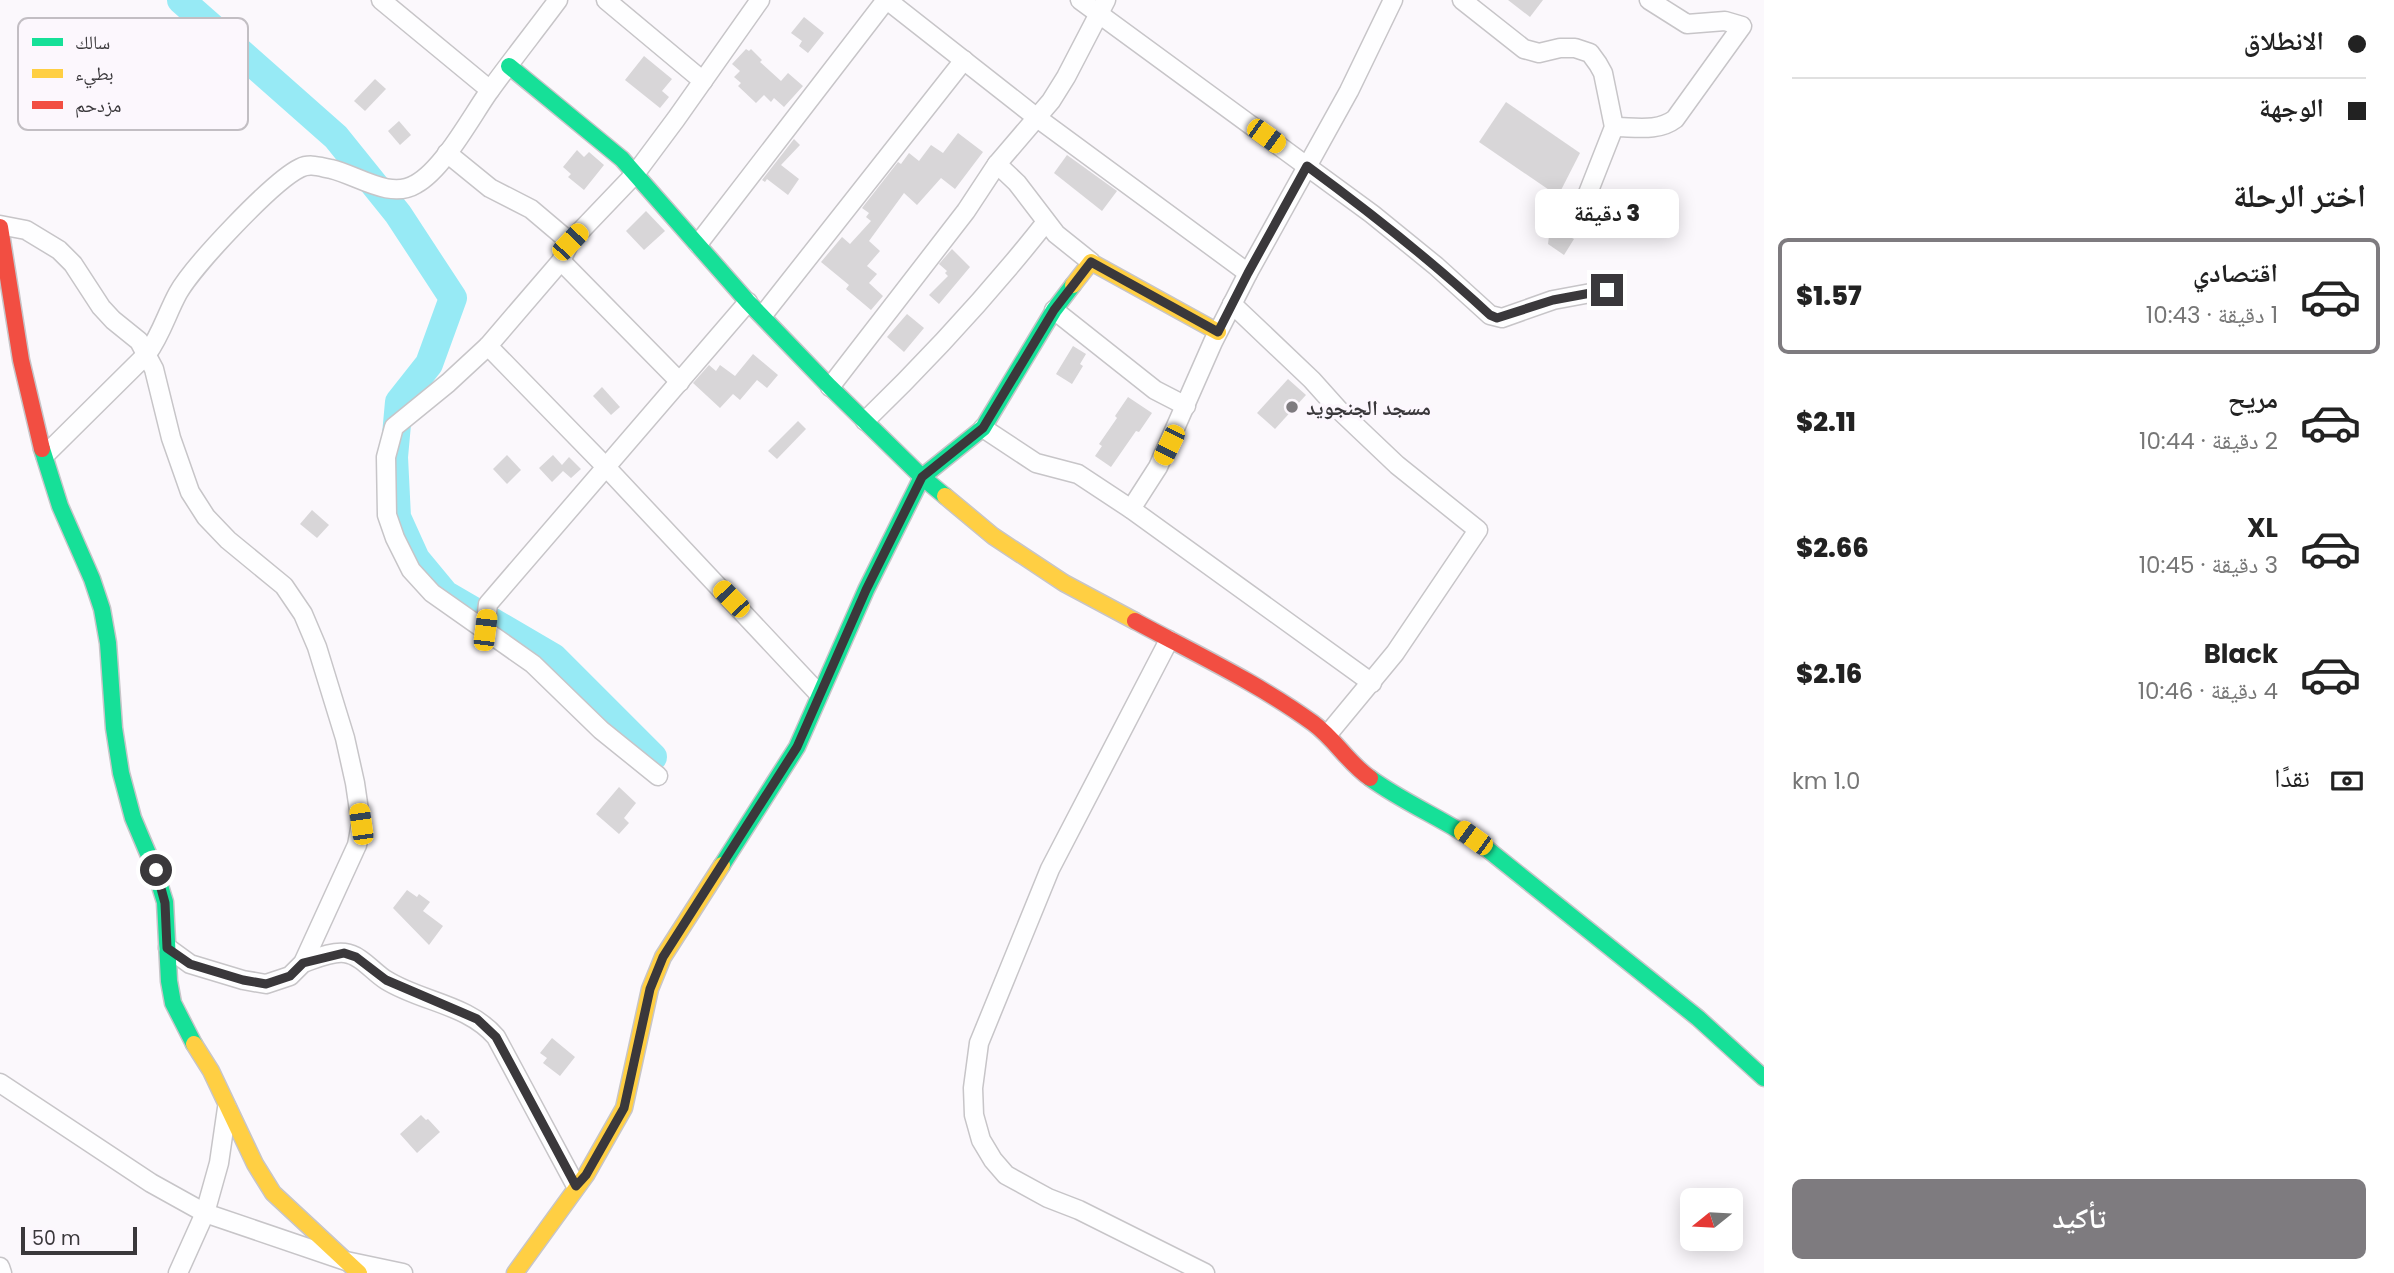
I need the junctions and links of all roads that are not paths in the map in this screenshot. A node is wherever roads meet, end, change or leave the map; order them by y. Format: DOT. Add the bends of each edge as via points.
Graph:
graph roads {
  1 [pos="382,0"];
  2 [pos="558,0"];
  3 [pos="606,0"];
  4 [pos="760,0"];
  5 [pos="887,0"];
  6 [pos="1080,0"];
  7 [pos="1393,0"];
  8 [pos="1462,0"];
  9 [pos="1649,0"];
  10 [pos="1103,7"];
  11 [pos="964,60"];
  12 [pos="509,66"];
  13 [pos="703,81"];
  14 [pos="490,90"];
  15 [pos="1037,117"];
  16 [pos="1614,127"];
  17 [pos="447,153"];
  18 [pos="997,164"];
  19 [pos="1307,166"];
  20 [pos="635,174"];
  21 [pos="1588,193"];
  22 [pos="1046,222"];
  23 [pos="0,226"];
  24 [pos="570,242"];
  25 [pos="698,244"];
  26 [pos="561,261"];
  27 [pos="1091,262"];
  28 [pos="1248,273"];
  29 [pos="1607,290"];
  30 [pos="748,302"];
  31 [pos="1232,304"];
  32 [pos="1054,310"];
  33 [pos="763,315"];
  34 [pos="1218,332"];
  35 [pos="488,346"];
  36 [pos="147,354"];
  37 [pos="680,382"];
  38 [pos="830,387"];
  39 [pos="1186,406"];
  40 [pos="865,421"];
  41 [pos="983,428"];
  42 [pos="45,455"];
  43 [pos="606,467"];
  44 [pos="922,477"];
  45 [pos="1131,509"];
  46 [pos="485,630"];
  47 [pos="1169,640"];
  48 [pos="1372,683"];
  49 [pos="819,694"];
  50 [pos="1328,734"];
  51 [pos="658,776"];
  52 [pos="167,948"];
  53 [pos="303,963"];
  54 [pos="1764,1079"];
  55 [pos="0,1083"];
  56 [pos="228,1105"];
  57 [pos="576,1186"];
  58 [pos="205,1213"];
  59 [pos="0,1267"];
  60 [pos="353,1267"];
  61 [pos="2,1273"];
  62 [pos="178,1273"];
  63 [pos="403,1273"];
  64 [pos="515,1273"];
  65 [pos="1205,1273"];
  1 -- 14 [label="street"];
  2 -- 12 [label="street"];
  3 -- 13 [label="street"];
  4 -- 13 [label="street"];
  5 -- 11 [label="street"];
  5 -- 25 [label="street"];
  6 -- 10 [label="street"];
  7 -- 19 [label="street"];
  8 -- 16 [label="street" via="1524,49 1575,48 1590,53 1603,73"];
  9 -- 16 [label="street" via="1687,24 1725,21 1742,26 1675,119 1657,128"];
  10 -- 15 [label="street" via="1066,77"];
  10 -- 19 [label="street"];
  11 -- 15 [label="street"];
  11 -- 33 [label="street"];
  12 -- 14 [label="street"];
  12 -- 20 [label="street" via="608,146"];
  13 -- 20 [label="street"];
  14 -- 17 [label="street"];
  15 -- 18 [label="street"];
  15 -- 28 [label="street"];
  16 -- 21 [label="street"];
  17 -- 24 [label="street" via="491,188 531,209"];
  17 -- 36 [label="street" via="420,182 402,189 384,188 314,165 295,171 266,194 191,273"];
  18 -- 22 [label="street" via="1024,190"];
  18 -- 38 [label="street"];
  19 -- 28 [label="street"];
  19 -- 29 [label="street" via="1497,318 1553,300"];
  20 -- 24 [label="street"];
  20 -- 25 [label="street"];
  22 -- 27 [label="street" via="1063,242"];
  22 -- 40 [label="street" via="931,356"];
  23 -- 36 [label="street" via="26,230 60,250 101,307"];
  23 -- 42 [label="street" via="15,331"];
  24 -- 26 [label="street"];
  25 -- 30 [label="street"];
  26 -- 35 [label="street"];
  26 -- 37 [label="street"];
  27 -- 32 [label="street"];
  27 -- 34 [label="street"];
  28 -- 31 [label="street"];
  30 -- 33 [label="street"];
  30 -- 37 [label="street"];
  31 -- 34 [label="street"];
  31 -- 48 [label="street" via="1387,456 1478,530"];
  32 -- 39 [label="street" via="1156,390"];
  32 -- 41 [label="street"];
  33 -- 38 [label="street"];
  34 -- 39 [label="street"];
  35 -- 43 [label="street"];
  35 -- 46 [label="street" via="394,427 386,457 385,489 394,538 411,570 432,593"];
  36 -- 42 [label="street"];
  36 -- 53 [label="street" via="190,492 206,517 284,586 303,614 345,738 361,824 351,862"];
  37 -- 43 [label="street"];
  38 -- 40 [label="street"];
  39 -- 45 [label="street" via="1158,467"];
  40 -- 44 [label="street"];
  41 -- 44 [label="street"];
  41 -- 45 [label="street" via="1036,463 1078,474"];
  42 -- 52 [label="street" via="101,606 110,647 116,745 133,818 165,903"];
  43 -- 46 [label="street" via="488,604"];
  43 -- 49 [label="street"];
  44 -- 47 [label="street" via="993,536 1064,583"];
  44 -- 49 [label="street"];
  45 -- 48 [label="street"];
  46 -- 51 [label="street" via="533,664 601,730"];
  47 -- 50 [label="street" via="1251,684"];
  47 -- 65 [label="street" via="1049,869 979,1043 974,1115 981,1140 1006,1175"];
  48 -- 50 [label="street"];
  49 -- 57 [label="street" via="797,747 663,957 650,989 624,1108"];
  50 -- 54 [label="street" via="1360,771 1486,848 1698,1018"];
  52 -- 53 [label="street" via="190,964 266,984 290,976"];
  52 -- 56 [label="street" via="176,1012"];
  53 -- 57 [label="street" via="344,953 386,980 477,1019 496,1037"];
  55 -- 58 [label="street" via="150,1183"];
  56 -- 58 [label="street"];
  56 -- 60 [label="street" via="251,1161 273,1194"];
  57 -- 64 [label="street"];
  58 -- 60 [label="street"];
  58 -- 62 [label="street"];
  59 -- 61 [label="street"];
  60 -- 63 [label="street"];
}
